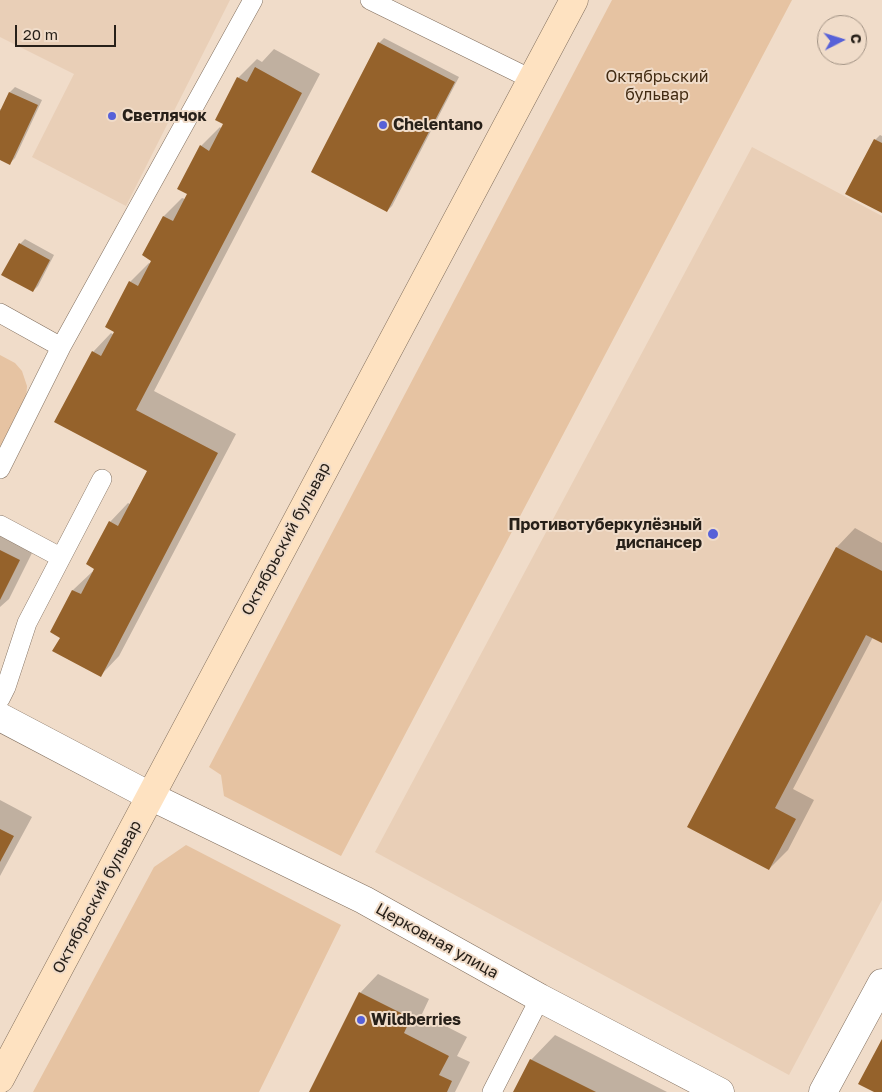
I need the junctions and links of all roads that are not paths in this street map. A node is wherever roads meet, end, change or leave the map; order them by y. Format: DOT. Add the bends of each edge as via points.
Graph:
graph roads {
  1 [pos="253,0"];
  2 [pos="370,0"];
  3 [pos="574,0"];
  4 [pos="531,79"];
  5 [pos="0,313"];
  6 [pos="61,347"];
  7 [pos="0,469"];
  8 [pos="102,479"];
  9 [pos="0,525"];
  10 [pos="60,557"];
  11 [pos="0,699"];
  12 [pos="0,717"];
  13 [pos="150,796"];
  14 [pos="882,983"];
  15 [pos="540,998"];
  16 [pos="0,1079"];
  17 [pos="492,1092"];
  18 [pos="720,1092"];
  19 [pos="823,1092"];
  1 -- 6 [label="lane"];
  2 -- 4 [label="lane"];
  3 -- 4 [label="main road, Октябрьский бульвар"];
  4 -- 13 [label="main road, Октябрьский бульвар"];
  5 -- 6 [label="lane"];
  6 -- 7 [label="lane"];
  8 -- 10 [label="lane"];
  9 -- 10 [label="lane"];
  10 -- 11 [label="lane" via="27,623"];
  12 -- 13 [label="street, Церковная улица"];
  13 -- 15 [label="street, Церковная улица" via="364,900"];
  13 -- 16 [label="main road, Октябрьский бульвар"];
  14 -- 19 [label="street"];
  15 -- 17 [label="lane"];
  15 -- 18 [label="street, Церковная улица"];
}
